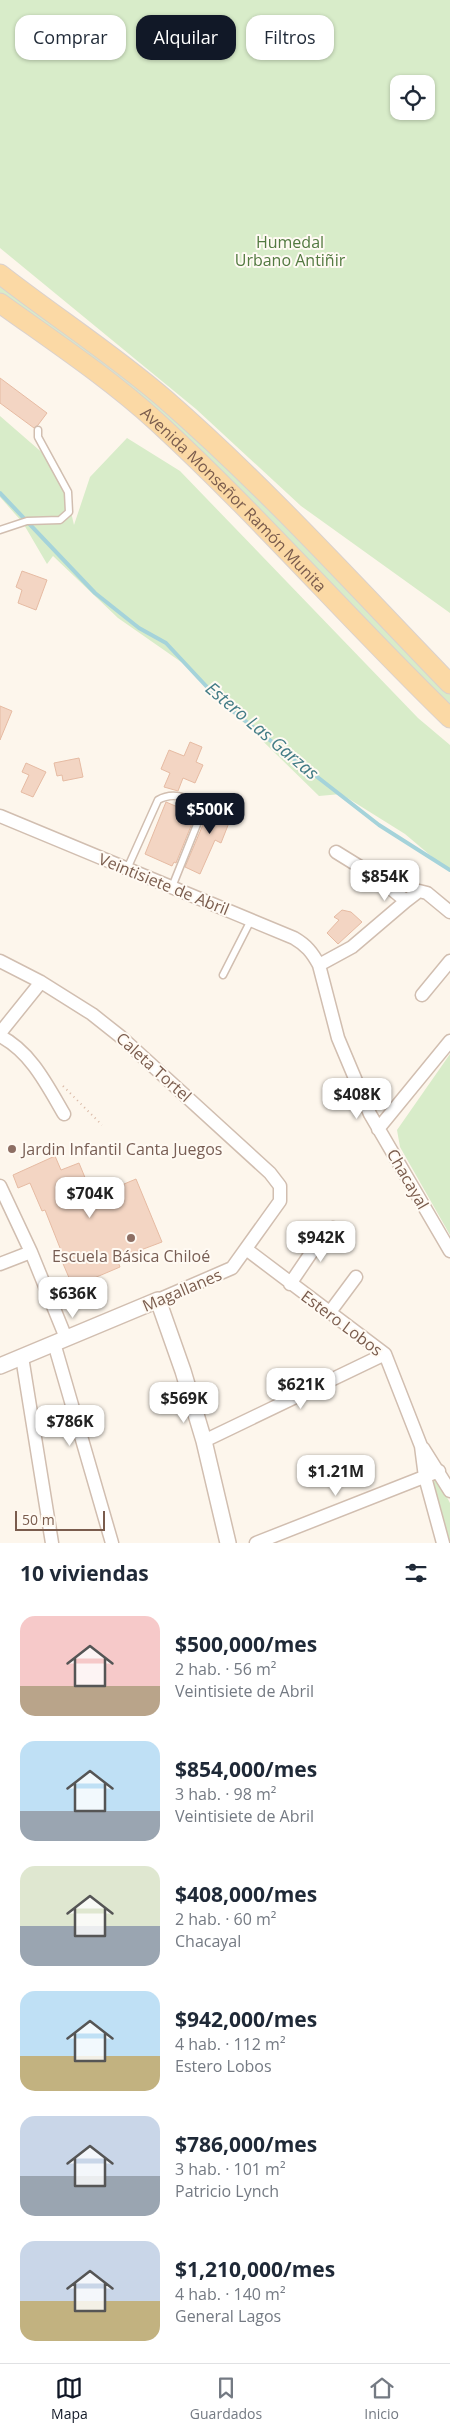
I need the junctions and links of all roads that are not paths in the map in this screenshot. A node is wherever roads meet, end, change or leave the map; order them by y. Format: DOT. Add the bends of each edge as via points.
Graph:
graph roads {
  1 [pos="0,274"];
  2 [pos="0,303"];
  3 [pos="38,430"];
  4 [pos="0,530"];
  5 [pos="450,684"];
  6 [pos="450,718"];
  7 [pos="0,816"];
  8 [pos="336,852"];
  9 [pos="127,869"];
  10 [pos="172,887"];
  11 [pos="406,901"];
  12 [pos="450,912"];
  13 [pos="251,920"];
  14 [pos="0,961"];
  15 [pos="450,961"];
  16 [pos="319,964"];
  17 [pos="223,975"];
  18 [pos="41,982"];
  19 [pos="422,995"];
  20 [pos="0,1035"];
  21 [pos="450,1041"];
  22 [pos="64,1114"];
  23 [pos="378,1129"];
  24 [pos="0,1186"];
  25 [pos="280,1201"];
  26 [pos="333,1228"];
  27 [pos="246,1249"];
  28 [pos="450,1251"];
  29 [pos="31,1252"];
  30 [pos="0,1264"];
  31 [pos="356,1277"];
  32 [pos="290,1284"];
  33 [pos="158,1300"];
  34 [pos="330,1312"];
  35 [pos="60,1340"];
  36 [pos="385,1354"];
  37 [pos="22,1357"];
  38 [pos="0,1366"];
  39 [pos="204,1441"];
  40 [pos="422,1446"];
  41 [pos="438,1471"];
  42 [pos="425,1476"];
  43 [pos="450,1491"];
  44 [pos="52,1543"];
  45 [pos="112,1543"];
  46 [pos="228,1543"];
  47 [pos="256,1543"];
  48 [pos="443,1543"];
  1 -- 5 [label="main road, Avenida Monseñor Ramón Munita" via="168,402 288,516"];
  2 -- 6 [label="main road, Avenida Monseñor Ramón Munita" via="156,421 276,538"];
  3 -- 4 [label="lane" via="38,436 68,492 70,512 60,520 27,521"];
  7 -- 9 [label="street, Veintisiete de Abril"];
  8 -- 11 [label="street" via="378,878"];
  9 -- 10 [label="street, Veintisiete de Abril"];
  9 -- 10 [label="lane" via="158,800 168,796 184,797 198,805 200,817"];
  10 -- 13 [label="street, Veintisiete de Abril"];
  11 -- 12 [label="street" via="419,891 427,893"];
  11 -- 16 [label="street" via="352,947"];
  13 -- 16 [label="street, Veintisiete de Abril" via="305,945"];
  13 -- 17 [label="lane"];
  14 -- 18 [label="street, Caleta Tortel"];
  15 -- 19 [label="street"];
  16 -- 23 [label="street, Chacayal" via="338,1038"];
  18 -- 20 [label="street"];
  18 -- 25 [label="street, Caleta Tortel" via="92,1014 121,1037 270,1172 280,1186"];
  20 -- 22 [label="street" via="40,1072"];
  21 -- 23 [label="street"];
  23 -- 28 [label="street, Chacayal"];
  24 -- 29 [label="street"];
  25 -- 27 [label="street, Magallanes"];
  26 -- 32 [label="street"];
  27 -- 32 [label="street, Estero Lobos"];
  27 -- 33 [label="street, Magallanes" via="232,1268"];
  29 -- 30 [label="street"];
  29 -- 35 [label="street"];
  31 -- 34 [label="street"];
  32 -- 34 [label="street, Estero Lobos"];
  33 -- 35 [label="street, Magallanes"];
  33 -- 39 [label="street"];
  34 -- 36 [label="street, Estero Lobos"];
  35 -- 37 [label="street, Magallanes"];
  35 -- 45 [label="street"];
  36 -- 39 [label="street"];
  36 -- 40 [label="street, Estero Lobos"];
  37 -- 38 [label="street, Magallanes"];
  37 -- 44 [label="street"];
  39 -- 46 [label="street"];
  40 -- 41 [label="street, Estero Lobos"];
  40 -- 42 [label="street, Estero Lobos"];
  41 -- 42 [label="street"];
  41 -- 43 [label="street, Estero Lobos"];
  42 -- 47 [label="street"];
  42 -- 48 [label="street, Estero Lobos"];
}
